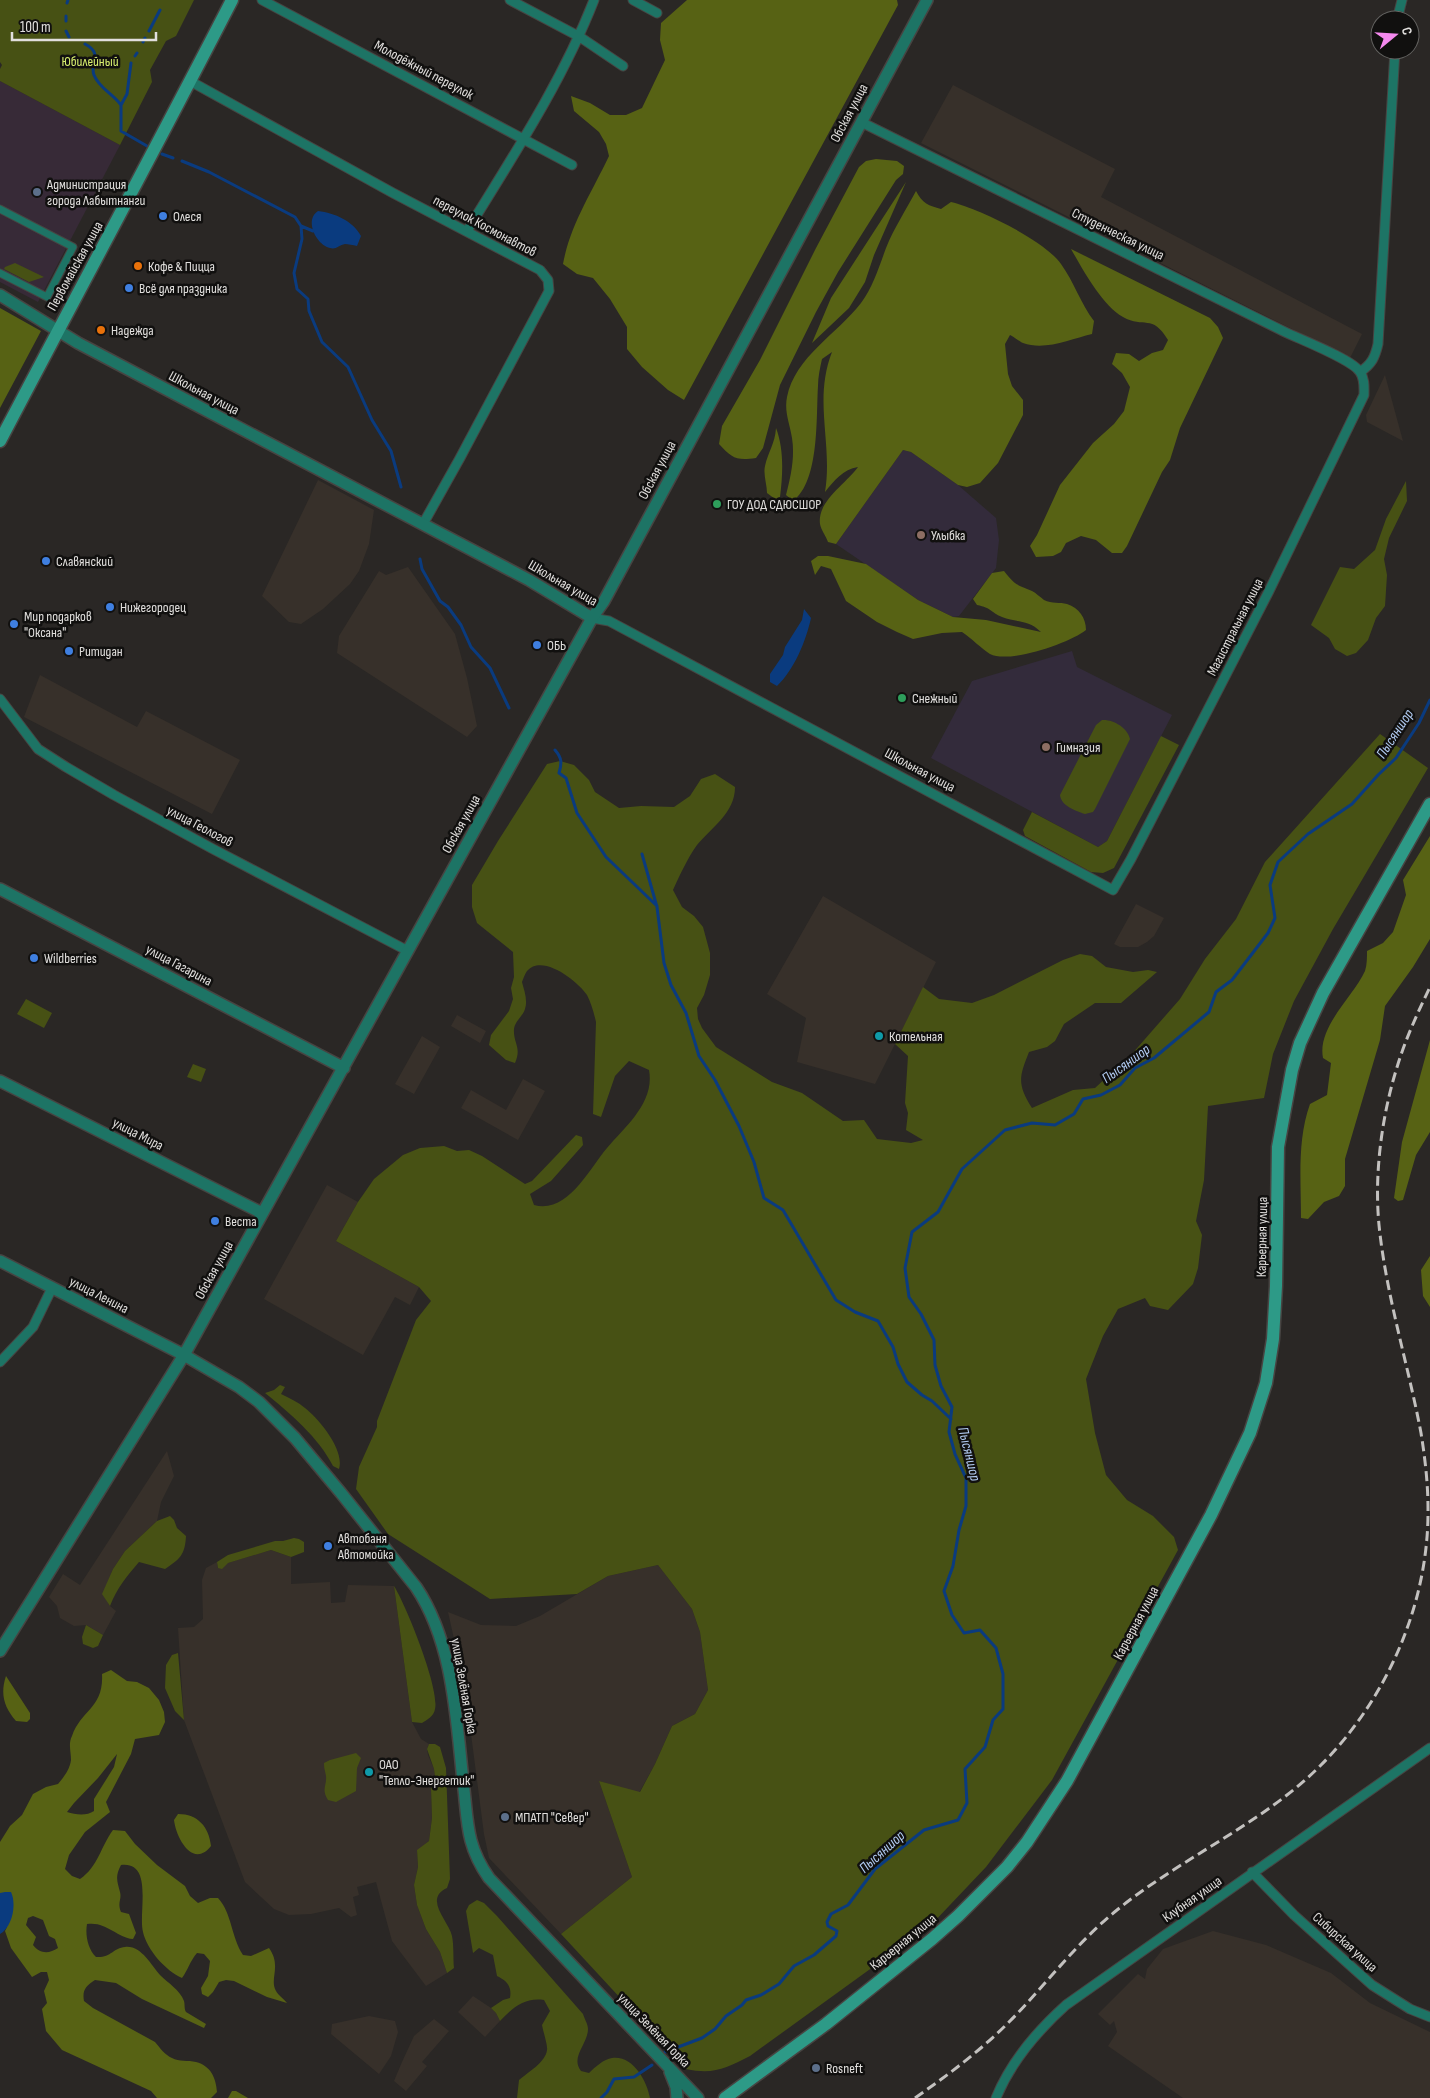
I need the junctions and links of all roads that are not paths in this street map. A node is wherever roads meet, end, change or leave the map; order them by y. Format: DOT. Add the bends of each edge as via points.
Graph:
graph roads {
  1 [pos="232,0"];
  2 [pos="262,0"];
  3 [pos="510,0"];
  4 [pos="594,0"];
  5 [pos="633,0"];
  6 [pos="927,0"];
  7 [pos="657,13"];
  8 [pos="580,37"];
  9 [pos="1394,60"];
  10 [pos="623,66"];
  11 [pos="190,81"];
  12 [pos="861,122"];
  13 [pos="524,138"];
  14 [pos="572,165"];
  15 [pos="0,209"];
  16 [pos="467,231"];
  17 [pos="0,273"];
  18 [pos="0,295"];
  19 [pos="57,330"];
  20 [pos="1360,372"];
  21 [pos="0,441"];
  22 [pos="423,524"];
  23 [pos="592,618"];
  24 [pos="0,700"];
  25 [pos="1430,804"];
  26 [pos="0,889"];
  27 [pos="1113,890"];
  28 [pos="408,951"];
  29 [pos="344,1068"];
  30 [pos="0,1081"];
  31 [pos="262,1213"];
  32 [pos="0,1261"];
  33 [pos="52,1288"];
  34 [pos="184,1355"];
  35 [pos="0,1362"];
  36 [pos="0,1651"];
  37 [pos="1430,1748"];
  38 [pos="1252,1872"];
  39 [pos="1430,2017"];
  40 [pos="669,2068"];
  41 [pos="678,2098"];
  42 [pos="698,2098"];
  43 [pos="725,2098"];
  44 [pos="996,2098"];
  1 -- 11 [label="main road, Первомайская улица"];
  2 -- 13 [label="street, Молодёжный переулок"];
  3 -- 8 [label="street"];
  4 -- 8 [label="street"];
  5 -- 7 [label="street"];
  6 -- 12 [label="street, Обская улица"];
  8 -- 10 [label="street"];
  8 -- 13 [label="street"];
  9 -- 20 [label="street" via="1378,344 1370,365"];
  11 -- 16 [label="street, переулок Космонавтов"];
  11 -- 19 [label="main road, Первомайская улица"];
  12 -- 20 [label="street, Студенческая улица" via="1346,361"];
  12 -- 23 [label="street, Обская улица" via="648,521"];
  13 -- 14 [label="street, Молодёжный переулок"];
  13 -- 16 [label="street"];
  15 -- 17 [label="street" via="73,247 47,297"];
  16 -- 22 [label="street, переулок Космонавтов" via="540,270 548,280 549,291"];
  18 -- 19 [label="street, Школьная улица"];
  19 -- 21 [label="main road, Первомайская улица"];
  19 -- 22 [label="street, Школьная улица"];
  20 -- 27 [label="street, Магистральная улица" via="1364,395 1260,610"];
  22 -- 23 [label="street, Школьная улица" via="529,580"];
  23 -- 27 [label="street, Школьная улица" via="609,621"];
  23 -- 28 [label="street, Обская улица"];
  24 -- 28 [label="street, улица Геологов" via="38,749 66,767"];
  25 -- 43 [label="main road, Карьерная улица" via="1338,965 1310,1020 1292,1070 1280,1138 1273,1339 1259,1409 1211,1515 1067,1781 1022,1848 958,1916 826,2024"];
  26 -- 29 [label="street, улица Гагарина"];
  28 -- 29 [label="street, Обская улица"];
  29 -- 31 [label="street, Обская улица"];
  30 -- 31 [label="street, улица Мира"];
  31 -- 34 [label="street, Обская улица"];
  32 -- 33 [label="street, улица Ленина"];
  33 -- 34 [label="street, улица Ленина"];
  33 -- 35 [label="street" via="33,1327"];
  34 -- 36 [label="street, Обская улица"];
  34 -- 40 [label="street, улица Зелёная Горка" via="239,1387 279,1421 347,1500 426,1602 437,1625 449,1673 468,1829 479,1863 489,1878"];
  37 -- 38 [label="street, Клубная улица"];
  38 -- 39 [label="street, Сибирская улица" via="1294,1915 1372,1985 1410,2009"];
  38 -- 44 [label="street, Клубная улица" via="1066,2005 1023,2050"];
  40 -- 41 [label="street"];
  40 -- 42 [label="street, улица Зелёная Горка"];
}
